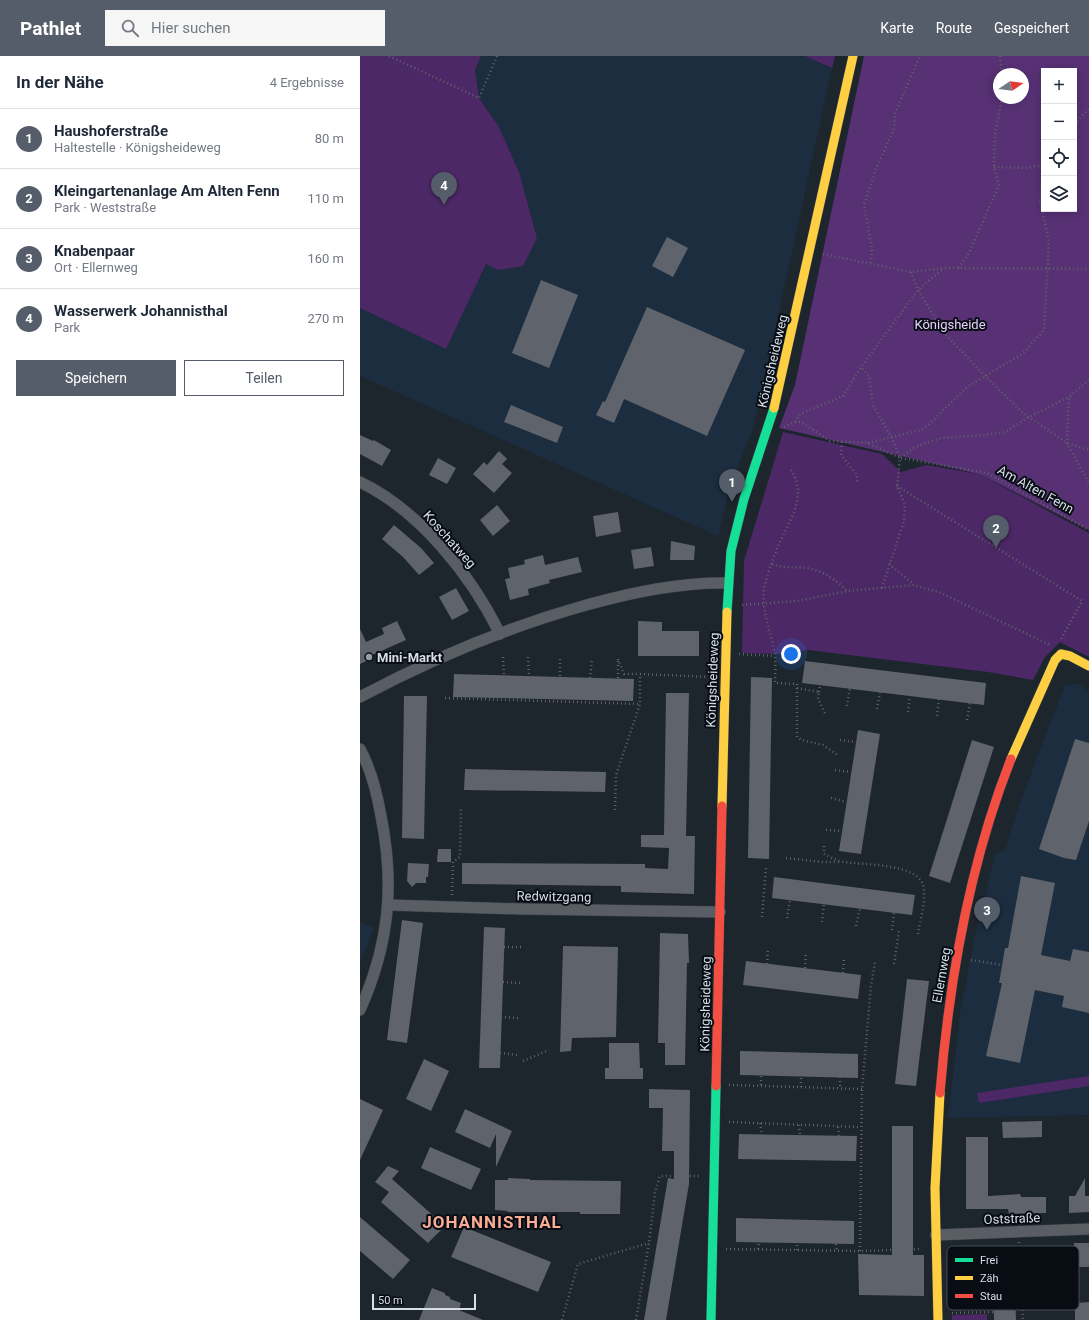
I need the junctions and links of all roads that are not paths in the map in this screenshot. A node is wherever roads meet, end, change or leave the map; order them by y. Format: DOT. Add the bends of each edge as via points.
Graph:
graph roads {
  1 [pos="853,56"];
  2 [pos="360,482"];
  3 [pos="728,582"];
  4 [pos="500,634"];
  5 [pos="1089,666"];
  6 [pos="360,697"];
  7 [pos="360,749"];
  8 [pos="388,905"];
  9 [pos="720,912"];
  10 [pos="360,1010"];
  11 [pos="1089,1229"];
  12 [pos="936,1234"];
  13 [pos="938,1317"];
  14 [pos="711,1320"];
  1 -- 3 [label="street, Königsheideweg" via="770,424 737,526"];
  2 -- 4 [label="street, Koschatweg" via="420,524 436,541 474,587"];
  3 -- 4 [label="street" via="653,589 620,596"];
  3 -- 9 [label="street, Königsheideweg"];
  4 -- 6 [label="street" via="440,657"];
  5 -- 12 [label="street, Ellernweg" via="1058,651 1023,728 996,800 976,872 960,940 946,1024 936,1149"];
  7 -- 8 [label="street" via="372,777 384,828"];
  8 -- 9 [label="street, Redwitzgang"];
  8 -- 10 [label="street" via="378,964"];
  9 -- 14 [label="street, Königsheideweg"];
  11 -- 12 [label="street, Oststraße"];
  12 -- 13 [label="street, Ellernweg"];
}
